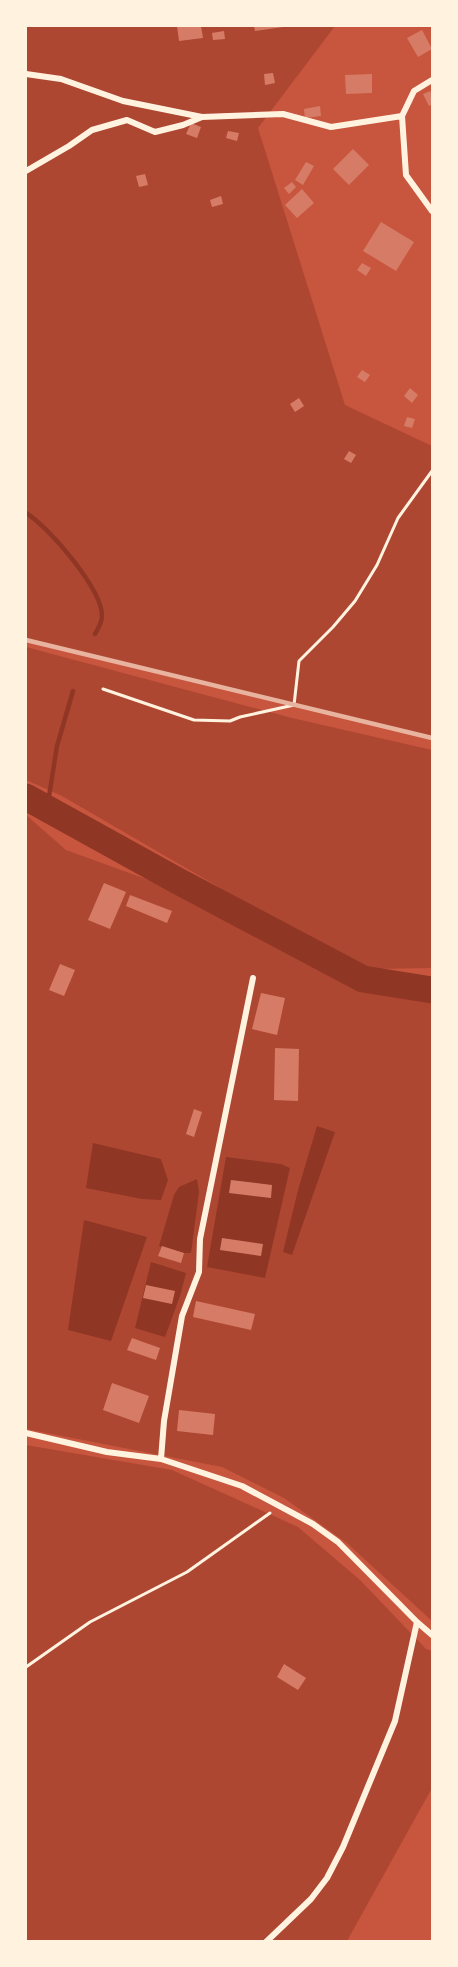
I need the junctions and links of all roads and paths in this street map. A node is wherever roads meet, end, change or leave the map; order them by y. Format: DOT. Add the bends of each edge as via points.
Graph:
graph roads {
  1 [pos="26,74"];
  2 [pos="432,80"];
  3 [pos="402,116"];
  4 [pos="202,117"];
  5 [pos="26,171"];
  6 [pos="432,211"];
  7 [pos="432,471"];
  8 [pos="104,689"];
  9 [pos="253,978"];
  10 [pos="26,1433"];
  11 [pos="161,1460"];
  12 [pos="280,1506"];
  13 [pos="417,1622"];
  14 [pos="432,1635"];
  15 [pos="26,1667"];
  16 [pos="266,1941"];
  1 -- 4 [label="street" via="61,79 123,101"];
  2 -- 3 [label="street" via="414,91"];
  3 -- 4 [label="street" via="331,127 283,114"];
  3 -- 6 [label="street" via="406,175"];
  4 -- 5 [label="street" via="155,132 127,120 92,130"];
  7 -- 8 [label="path" via="398,518 355,601 299,661 294,705 230,721 194,720"];
  9 -- 11 [label="street" via="200,1239 199,1272 183,1316 164,1420"];
  10 -- 11 [label="street"];
  11 -- 12 [label="street" via="242,1486"];
  12 -- 13 [label="street" via="338,1542"];
  12 -- 15 [label="path" via="187,1572 90,1622"];
  13 -- 14 [label="street"];
  13 -- 16 [label="street" via="395,1721 343,1847 311,1899"];
}
